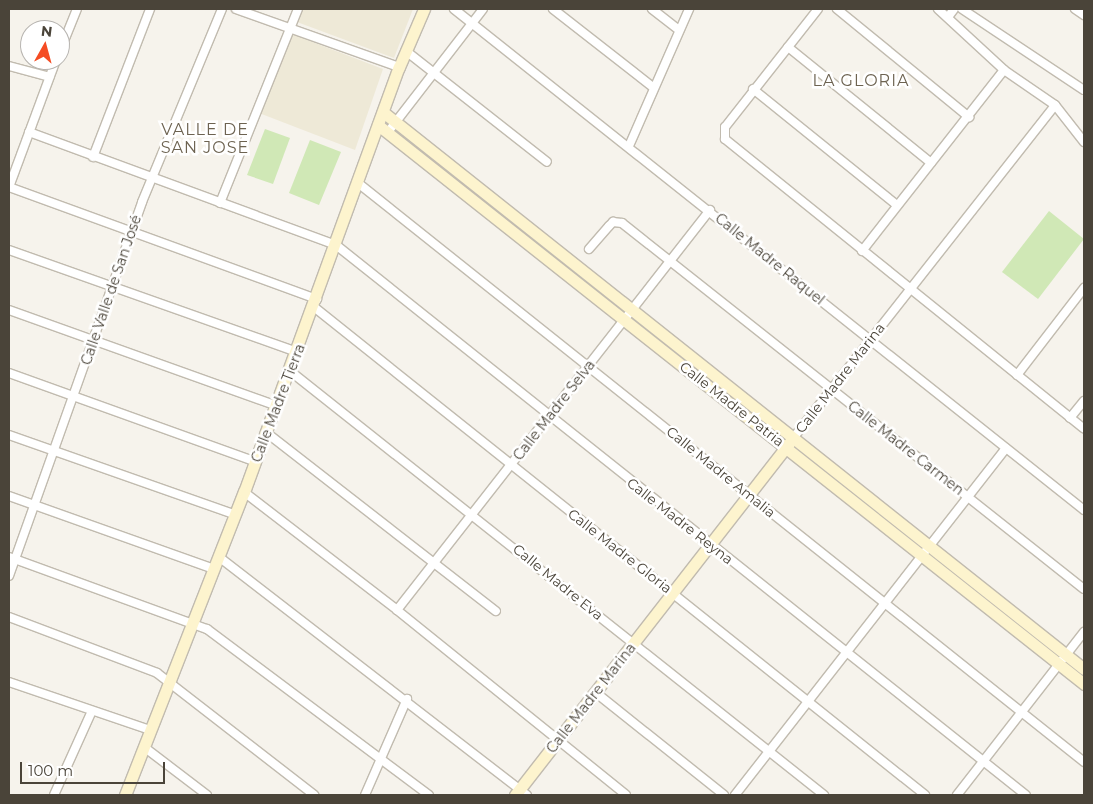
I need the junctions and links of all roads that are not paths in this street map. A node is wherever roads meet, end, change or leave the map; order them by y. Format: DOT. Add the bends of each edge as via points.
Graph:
graph roads {
  1 [pos="77,9"];
  2 [pos="150,9"];
  3 [pos="222,9"];
  4 [pos="236,9"];
  5 [pos="298,9"];
  6 [pos="424,9"];
  7 [pos="454,9"];
  8 [pos="483,9"];
  9 [pos="553,9"];
  10 [pos="652,9"];
  11 [pos="689,9"];
  12 [pos="818,9"];
  13 [pos="837,9"];
  14 [pos="938,9"];
  15 [pos="954,9"];
  16 [pos="962,9"];
  17 [pos="1075,9"];
  18 [pos="1084,15"];
  19 [pos="948,17"];
  20 [pos="472,23"];
  21 [pos="70,26"];
  22 [pos="290,30"];
  23 [pos="679,30"];
  24 [pos="788,46"];
  25 [pos="406,51"];
  26 [pos="9,66"];
  27 [pos="399,68"];
  28 [pos="52,70"];
  29 [pos="1004,70"];
  30 [pos="433,72"];
  31 [pos="50,77"];
  32 [pos="654,88"];
  33 [pos="753,89"];
  34 [pos="1084,90"];
  35 [pos="1055,105"];
  36 [pos="383,112"];
  37 [pos="969,117"];
  38 [pos="396,122"];
  39 [pos="378,125"];
  40 [pos="29,132"];
  41 [pos="388,132"];
  42 [pos="1084,142"];
  43 [pos="629,146"];
  44 [pos="93,157"];
  45 [pos="547,162"];
  46 [pos="931,163"];
  47 [pos="154,178"];
  48 [pos="358,184"];
  49 [pos="9,187"];
  50 [pos="220,202"];
  51 [pos="897,204"];
  52 [pos="710,210"];
  53 [pos="131,232"];
  54 [pos="336,245"];
  55 [pos="9,250"];
  56 [pos="589,250"];
  57 [pos="862,251"];
  58 [pos="671,261"];
  59 [pos="112,288"];
  60 [pos="1084,288"];
  61 [pos="908,289"];
  62 [pos="316,303"];
  63 [pos="9,310"];
  64 [pos="633,310"];
  65 [pos="625,319"];
  66 [pos="870,339"];
  67 [pos="92,341"];
  68 [pos="297,352"];
  69 [pos="588,367"];
  70 [pos="290,371"];
  71 [pos="9,373"];
  72 [pos="1016,375"];
  73 [pos="832,388"];
  74 [pos="74,397"];
  75 [pos="1084,401"];
  76 [pos="277,406"];
  77 [pos="549,417"];
  78 [pos="1070,418"];
  79 [pos="1084,429"];
  80 [pos="267,433"];
  81 [pos="9,435"];
  82 [pos="794,437"];
  83 [pos="786,447"];
  84 [pos="1006,448"];
  85 [pos="55,451"];
  86 [pos="256,462"];
  87 [pos="512,465"];
  88 [pos="244,492"];
  89 [pos="750,494"];
  90 [pos="9,496"];
  91 [pos="968,497"];
  92 [pos="36,505"];
  93 [pos="1084,510"];
  94 [pos="473,513"];
  95 [pos="236,515"];
  96 [pos="711,544"];
  97 [pos="927,550"];
  98 [pos="219,557"];
  99 [pos="12,558"];
  100 [pos="436,563"];
  101 [pos="214,569"];
  102 [pos="9,576"];
  103 [pos="1084,588"];
  104 [pos="672,593"];
  105 [pos="884,604"];
  106 [pos="397,610"];
  107 [pos="496,611"];
  108 [pos="9,617"];
  109 [pos="193,622"];
  110 [pos="1084,632"];
  111 [pos="634,643"];
  112 [pos="846,654"];
  113 [pos="1063,659"];
  114 [pos="1084,669"];
  115 [pos="9,682"];
  116 [pos="168,682"];
  117 [pos="1084,684"];
  118 [pos="595,692"];
  119 [pos="407,699"];
  120 [pos="809,702"];
  121 [pos="92,711"];
  122 [pos="1022,713"];
  123 [pos="150,730"];
  124 [pos="558,740"];
  125 [pos="144,747"];
  126 [pos="770,752"];
  127 [pos="380,760"];
  128 [pos="983,762"];
  129 [pos="1084,762"];
  130 [pos="521,793"];
  131 [pos="54,795"];
  132 [pos="125,795"];
  133 [pos="207,795"];
  134 [pos="314,795"];
  135 [pos="366,795"];
  136 [pos="429,795"];
  137 [pos="626,795"];
  138 [pos="724,795"];
  139 [pos="735,795"];
  140 [pos="824,795"];
  141 [pos="925,795"];
  142 [pos="957,795"];
  143 [pos="1026,795"];
  1 -- 21 [label="street"];
  2 -- 44 [label="street"];
  3 -- 47 [label="street, Calle Valle de San José"];
  4 -- 22 [label="street"];
  5 -- 22 [label="street"];
  6 -- 25 [label="street, Calle Madre Tierra"];
  7 -- 20 [label="street, Calle Madre Raquel"];
  8 -- 20 [label="street"];
  9 -- 32 [label="street"];
  10 -- 23 [label="street"];
  11 -- 23 [label="street"];
  12 -- 24 [label="street"];
  13 -- 37 [label="street"];
  14 -- 19 [label="street"];
  15 -- 19 [label="street"];
  16 -- 34 [label="street"];
  17 -- 18 [label="street"];
  19 -- 29 [label="street"];
  20 -- 30 [label="street"];
  20 -- 43 [label="street, Calle Madre Raquel"];
  22 -- 27 [label="street"];
  22 -- 50 [label="street"];
  23 -- 32 [label="street"];
  24 -- 33 [label="street"];
  24 -- 46 [label="street"];
  25 -- 27 [label="street, Calle Madre Tierra"];
  25 -- 30 [label="street"];
  26 -- 31 [label="street"];
  27 -- 36 [label="street, Calle Madre Tierra"];
  28 -- 31 [label="street"];
  29 -- 35 [label="street"];
  29 -- 37 [label="street"];
  30 -- 38 [label="street"];
  30 -- 45 [label="street"];
  31 -- 40 [label="street"];
  32 -- 43 [label="street"];
  33 -- 51 [label="street"];
  33 -- 57 [label="street" via="725,127 725,139"];
  35 -- 42 [label="street"];
  35 -- 61 [label="street, Calle Madre Marina"];
  36 -- 38 [label="street, Calle Madre Patria"];
  36 -- 39 [label="street, Calle Madre Tierra"];
  37 -- 46 [label="street"];
  38 -- 41 [label="street"];
  38 -- 64 [label="street, Calle Madre Patria"];
  39 -- 41 [label="street, Calle Madre Patria"];
  39 -- 48 [label="street, Calle Madre Tierra"];
  40 -- 44 [label="street, Calle Madre Reyna"];
  40 -- 49 [label="street"];
  41 -- 65 [label="street, Calle Madre Patria"];
  43 -- 52 [label="street, Calle Madre Raquel"];
  44 -- 47 [label="street, Calle Madre Reyna"];
  46 -- 51 [label="street"];
  47 -- 50 [label="street, Calle Madre Reyna"];
  47 -- 53 [label="street, Calle Valle de San José"];
  48 -- 54 [label="street, Calle Madre Tierra"];
  48 -- 69 [label="street, Calle Madre Amalia"];
  49 -- 53 [label="street, Calle Madre Gloria"];
  50 -- 54 [label="street, Calle Madre Reyna"];
  51 -- 57 [label="street"];
  52 -- 58 [label="street, Calle Madre Selva"];
  52 -- 66 [label="street, Calle Madre Raquel"];
  53 -- 59 [label="street, Calle Valle de San José"];
  53 -- 62 [label="street, Calle Madre Gloria"];
  54 -- 62 [label="street, Calle Madre Tierra"];
  54 -- 77 [label="street, Calle Madre Reyna"];
  55 -- 59 [label="street"];
  56 -- 58 [label="street, Calle Madre Carmen" via="609,226 618,222"];
  57 -- 61 [label="street"];
  58 -- 64 [label="street, Calle Madre Selva"];
  58 -- 73 [label="street, Calle Madre Carmen"];
  59 -- 67 [label="street, Calle Valle de San José"];
  59 -- 68 [label="street"];
  60 -- 72 [label="street"];
  61 -- 66 [label="street, Calle Madre Marina"];
  61 -- 72 [label="street"];
  62 -- 68 [label="street, Calle Madre Tierra"];
  62 -- 87 [label="street, Calle Madre Gloria"];
  63 -- 67 [label="street"];
  64 -- 65 [label="street, Calle Madre Selva"];
  64 -- 82 [label="street, Calle Madre Patria"];
  65 -- 69 [label="street, Calle Madre Selva"];
  65 -- 83 [label="street, Calle Madre Patria"];
  66 -- 73 [label="street, Calle Madre Marina"];
  66 -- 84 [label="street, Calle Madre Raquel"];
  67 -- 74 [label="street, Calle Valle de San José"];
  67 -- 76 [label="street"];
  68 -- 70 [label="street, Calle Madre Tierra"];
  69 -- 77 [label="street, Calle Madre Selva"];
  69 -- 89 [label="street, Calle Madre Amalia"];
  70 -- 76 [label="street, Calle Madre Tierra"];
  70 -- 94 [label="street, Calle Madre Eva"];
  71 -- 74 [label="street"];
  72 -- 78 [label="street"];
  73 -- 82 [label="street, Calle Madre Marina"];
  73 -- 91 [label="street, Calle Madre Carmen"];
  74 -- 85 [label="street, Calle Valle de San José"];
  74 -- 86 [label="street"];
  75 -- 78 [label="street"];
  76 -- 80 [label="street, Calle Madre Tierra"];
  77 -- 87 [label="street, Calle Madre Selva"];
  77 -- 96 [label="street, Calle Madre Reyna"];
  78 -- 79 [label="street"];
  80 -- 86 [label="street, Calle Madre Tierra"];
  80 -- 100 [label="street"];
  81 -- 85 [label="street"];
  82 -- 83 [label="street, Calle Madre Marina"];
  82 -- 97 [label="street, Calle Madre Patria"];
  83 -- 89 [label="street, Calle Madre Marina"];
  83 -- 97 [label="street, Calle Madre Patria"];
  84 -- 91 [label="street"];
  84 -- 93 [label="street, Calle Madre Raquel"];
  85 -- 92 [label="street, Calle Valle de San José"];
  85 -- 95 [label="street"];
  86 -- 88 [label="street, Calle Madre Tierra"];
  87 -- 94 [label="street, Calle Madre Selva"];
  87 -- 104 [label="street, Calle Madre Gloria"];
  88 -- 95 [label="street, Calle Madre Tierra"];
  88 -- 106 [label="street"];
  89 -- 96 [label="street, Calle Madre Marina"];
  89 -- 105 [label="street, Calle Madre Amalia"];
  90 -- 92 [label="street"];
  91 -- 97 [label="street"];
  91 -- 103 [label="street, Calle Madre Carmen"];
  92 -- 99 [label="street, Calle Valle de San José"];
  92 -- 101 [label="street"];
  94 -- 100 [label="street, Calle Madre Selva"];
  94 -- 111 [label="street, Calle Madre Eva"];
  95 -- 98 [label="street, Calle Madre Tierra"];
  96 -- 104 [label="street, Calle Madre Marina"];
  96 -- 112 [label="street, Calle Madre Reyna"];
  97 -- 105 [label="street"];
  97 -- 113 [label="street, Calle Madre Patria"];
  98 -- 101 [label="street, Calle Madre Tierra"];
  98 -- 119 [label="street"];
  99 -- 102 [label="street, Calle Valle de San José"];
  99 -- 109 [label="street"];
  100 -- 106 [label="street, Calle Madre Selva"];
  100 -- 107 [label="street"];
  101 -- 109 [label="street, Calle Madre Tierra"];
  104 -- 111 [label="street, Calle Madre Marina"];
  104 -- 120 [label="street, Calle Madre Gloria"];
  105 -- 112 [label="street"];
  105 -- 122 [label="street, Calle Madre Amalia"];
  106 -- 124 [label="street"];
  108 -- 116 [label="street" via="144,667"];
  109 -- 116 [label="street, Calle Madre Tierra"];
  109 -- 127 [label="street" via="221,638"];
  110 -- 113 [label="street"];
  111 -- 118 [label="street, Calle Madre Marina"];
  111 -- 126 [label="street, Calle Madre Eva"];
  112 -- 120 [label="street"];
  112 -- 128 [label="street, Calle Madre Reyna"];
  113 -- 114 [label="street, Calle Madre Patria"];
  113 -- 117 [label="street, Calle Madre Patria"];
  113 -- 122 [label="street"];
  115 -- 121 [label="street"];
  116 -- 123 [label="street, Calle Madre Tierra"];
  116 -- 134 [label="street"];
  118 -- 124 [label="street, Calle Madre Marina"];
  118 -- 138 [label="street"];
  119 -- 127 [label="street"];
  119 -- 130 [label="street"];
  120 -- 126 [label="street"];
  120 -- 141 [label="street, Calle Madre Gloria"];
  121 -- 123 [label="street"];
  121 -- 131 [label="street"];
  122 -- 128 [label="street"];
  122 -- 129 [label="street, Calle Madre Amalia"];
  123 -- 125 [label="street, Calle Madre Tierra"];
  124 -- 130 [label="street, Calle Madre Marina"];
  124 -- 137 [label="street"];
  125 -- 132 [label="street, Calle Madre Tierra"];
  125 -- 133 [label="street"];
  126 -- 139 [label="street"];
  126 -- 140 [label="street, Calle Madre Eva"];
  127 -- 135 [label="street"];
  127 -- 136 [label="street"];
  128 -- 142 [label="street"];
  128 -- 143 [label="street, Calle Madre Reyna"];
}
